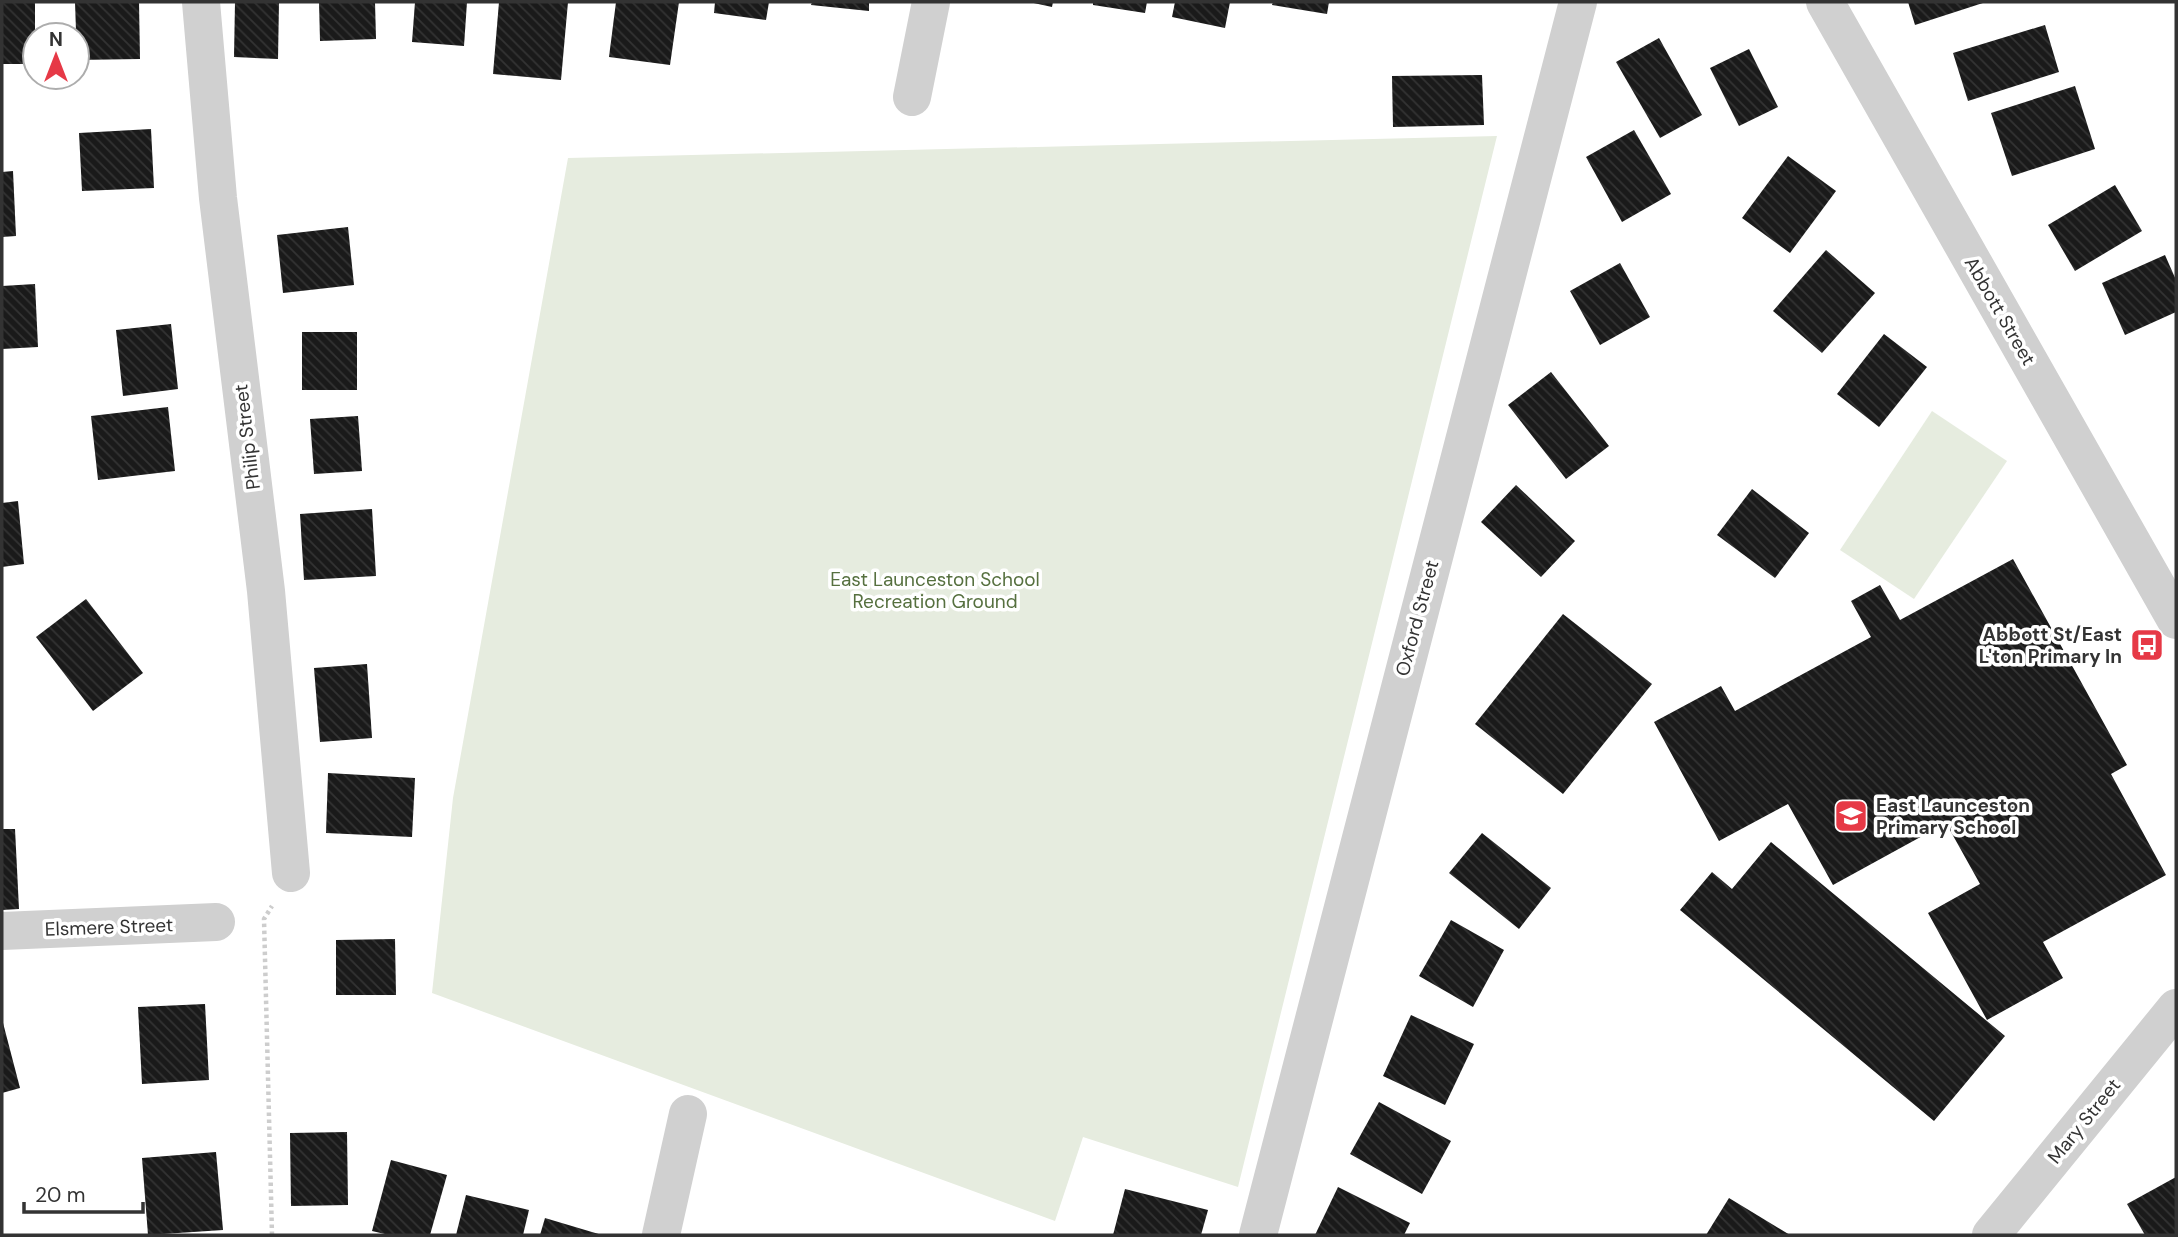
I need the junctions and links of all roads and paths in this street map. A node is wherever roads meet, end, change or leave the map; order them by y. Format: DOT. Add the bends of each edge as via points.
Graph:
graph roads {
  1 [pos="201,2"];
  2 [pos="931,2"];
  3 [pos="1577,2"];
  4 [pos="1825,2"];
  5 [pos="912,97"];
  6 [pos="2171,601"];
  7 [pos="291,873"];
  8 [pos="216,922"];
  9 [pos="2,932"];
  10 [pos="2176,1008"];
  11 [pos="688,1114"];
  12 [pos="272,1235"];
  13 [pos="661,1235"];
  14 [pos="1258,1235"];
  15 [pos="1991,1235"];
  1 -- 7 [label="street, Philip Street" via="218,198 266,591"];
  2 -- 5 [label="street"];
  3 -- 14 [label="street, Oxford Street"];
  4 -- 6 [label="street, Abbott Street"];
  7 -- 12 [label="path" via="264,919"];
  8 -- 9 [label="street, Elsmere Street"];
  10 -- 15 [label="street, Mary Street"];
  11 -- 13 [label="street"];
}
